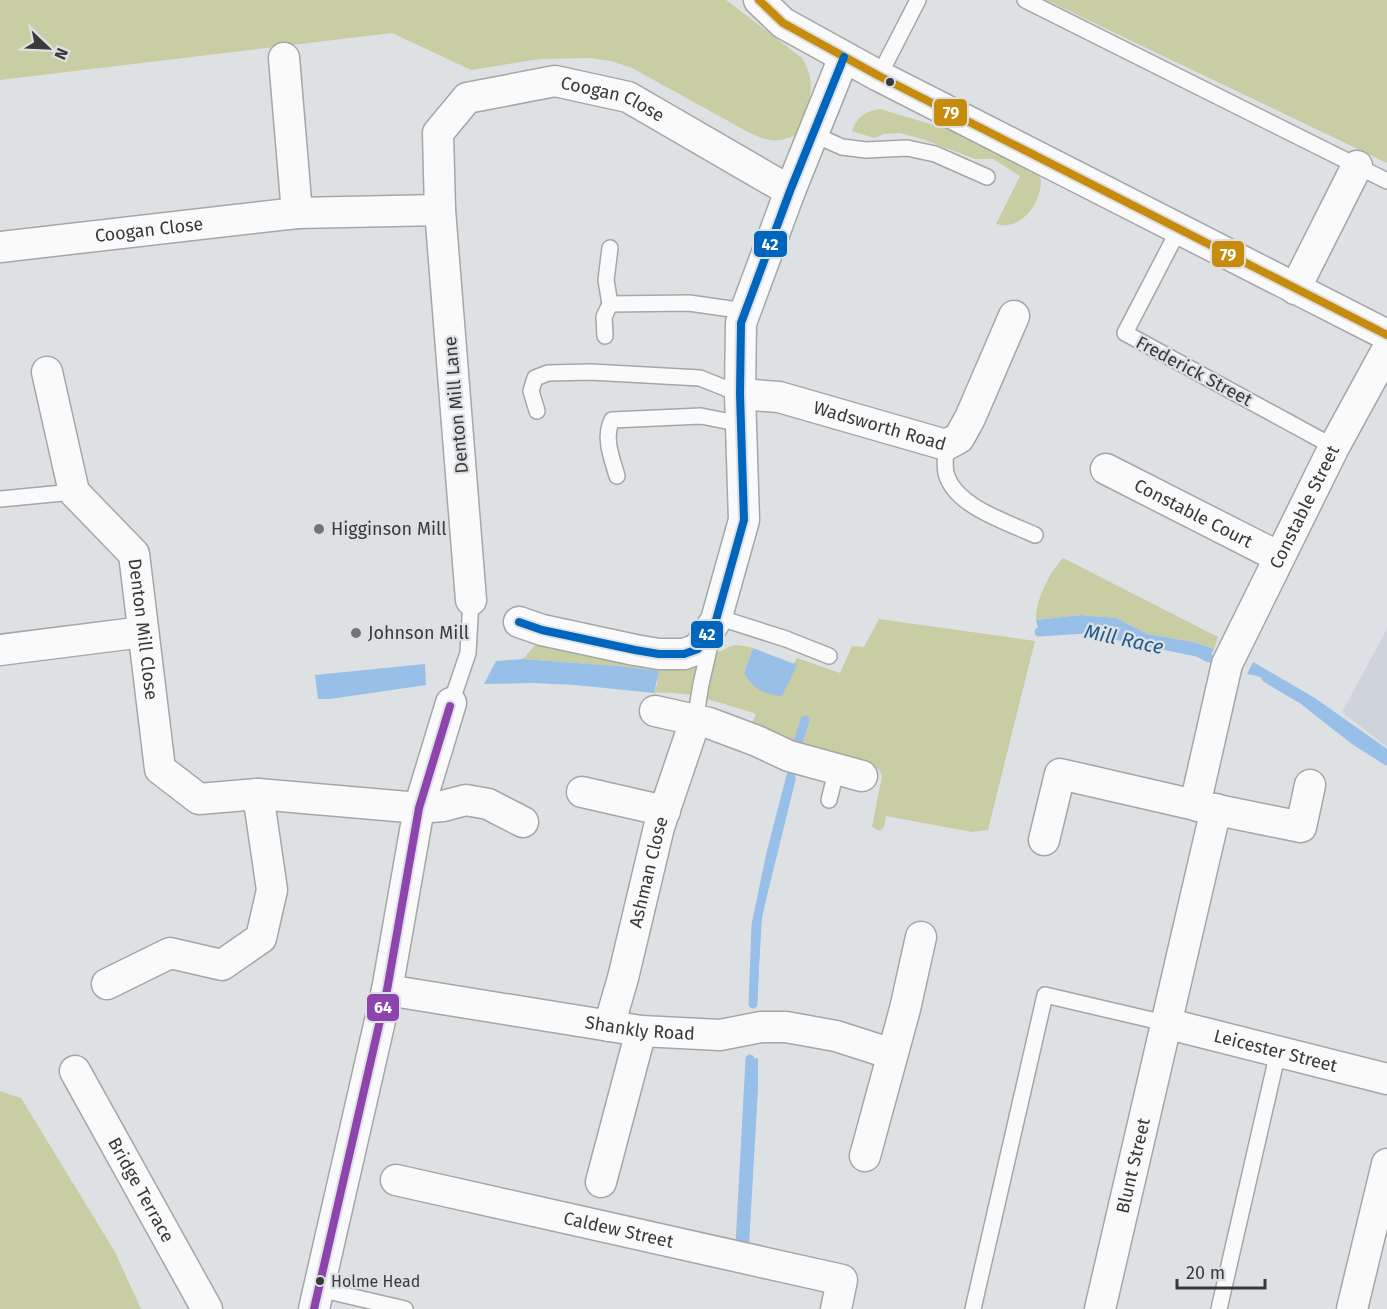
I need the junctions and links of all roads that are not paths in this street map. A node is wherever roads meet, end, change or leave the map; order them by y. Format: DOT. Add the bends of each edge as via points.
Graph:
graph roads {
  1 [pos="759,0"];
  2 [pos="918,0"];
  3 [pos="1024,0"];
  4 [pos="844,57"];
  5 [pos="284,58"];
  6 [pos="879,76"];
  7 [pos="813,134"];
  8 [pos="1357,166"];
  9 [pos="987,177"];
  10 [pos="1387,181"];
  11 [pos="790,191"];
  12 [pos="440,210"];
  13 [pos="297,213"];
  14 [pos="1179,229"];
  15 [pos="0,247"];
  16 [pos="610,248"];
  17 [pos="1295,289"];
  18 [pos="610,304"];
  19 [pos="745,311"];
  20 [pos="1014,316"];
  21 [pos="1387,335"];
  22 [pos="605,336"];
  23 [pos="1387,350"];
  24 [pos="47,372"];
  25 [pos="740,394"];
  26 [pos="537,411"];
  27 [pos="741,424"];
  28 [pos="946,445"];
  29 [pos="1334,447"];
  30 [pos="1106,469"];
  31 [pos="617,476"];
  32 [pos="74,492"];
  33 [pos="0,498"];
  34 [pos="1035,535"];
  35 [pos="1279,557"];
  36 [pos="471,600"];
  37 [pos="716,618"];
  38 [pos="519,621"];
  39 [pos="143,632"];
  40 [pos="0,650"];
  41 [pos="830,656"];
  42 [pos="451,703"];
  43 [pos="655,711"];
  44 [pos="696,721"];
  45 [pos="850,772"];
  46 [pos="1310,785"];
  47 [pos="582,792"];
  48 [pos="258,795"];
  49 [pos="830,800"];
  50 [pos="419,808"];
  51 [pos="665,811"];
  52 [pos="1208,812"];
  53 [pos="523,822"];
  54 [pos="1044,840"];
  55 [pos="921,938"];
  56 [pos="107,984"];
  57 [pos="387,990"];
  58 [pos="1165,1023"];
  59 [pos="609,1026"];
  60 [pos="640,1032"];
  61 [pos="1278,1052"];
  62 [pos="892,1054"];
  63 [pos="75,1071"];
  64 [pos="1387,1079"];
  65 [pos="865,1156"];
  66 [pos="1387,1164"];
  67 [pos="396,1180"];
  68 [pos="601,1182"];
  69 [pos="316,1299"];
  70 [pos="207,1309"];
  71 [pos="405,1309"];
  72 [pos="836,1309"];
  73 [pos="973,1309"];
  74 [pos="1100,1309"];
  75 [pos="1220,1309"];
  76 [pos="1352,1309"];
  1 -- 4 [label="street" via="783,23"];
  2 -- 6 [label="lane"];
  3 -- 8 [label="lane"];
  4 -- 6 [label="street"];
  4 -- 7 [label="street"];
  5 -- 13 [label="street"];
  6 -- 14 [label="street"];
  7 -- 9 [label="lane" via="842,147 907,148 935,154"];
  7 -- 11 [label="street"];
  8 -- 10 [label="lane"];
  8 -- 17 [label="street"];
  11 -- 12 [label="street, Coogan Close" via="628,97 555,81 467,98 438,133"];
  11 -- 19 [label="street"];
  12 -- 13 [label="street, Coogan Close"];
  12 -- 36 [label="street, Denton Mill Lane"];
  13 -- 15 [label="street, Coogan Close"];
  14 -- 17 [label="street"];
  14 -- 29 [label="lane, Frederick Street" via="1125,333"];
  16 -- 18 [label="lane" via="606,279"];
  17 -- 21 [label="street"];
  18 -- 19 [label="lane" via="688,303"];
  18 -- 22 [label="lane" via="604,317"];
  19 -- 25 [label="street" via="741,323"];
  20 -- 28 [label="street, Wadsworth Road" via="965,428 959,438"];
  23 -- 29 [label="street, Constable Street"];
  24 -- 32 [label="street"];
  25 -- 26 [label="lane" via="700,378 548,373 535,378 531,391"];
  25 -- 27 [label="street"];
  25 -- 28 [label="street, Wadsworth Road" via="779,397"];
  27 -- 31 [label="lane" via="701,416 612,420 608,442"];
  27 -- 37 [label="street" via="744,520"];
  28 -- 34 [label="lane" via="946,473 957,492 973,506"];
  29 -- 35 [label="street, Constable Street"];
  30 -- 35 [label="street, Constable Court"];
  32 -- 33 [label="lane"];
  32 -- 39 [label="street, Denton Mill Close" via="134,554"];
  35 -- 52 [label="street, Constable Street" via="1227,664"];
  36 -- 42 [label="lane" via="468,653"];
  37 -- 38 [label="street" via="698,649 684,654 635,650 542,630"];
  37 -- 41 [label="lane"];
  37 -- 44 [label="lane"];
  39 -- 40 [label="street"];
  39 -- 48 [label="street, Denton Mill Close" via="160,769 199,799"];
  42 -- 50 [label="street"];
  43 -- 44 [label="street"];
  44 -- 45 [label="street" via="735,732 789,756"];
  44 -- 51 [label="street, Ashman Close"];
  45 -- 49 [label="lane"];
  46 -- 52 [label="street" via="1301,827"];
  47 -- 51 [label="street"];
  48 -- 50 [label="street, Denton Mill Close"];
  48 -- 56 [label="street" via="272,890 261,938 222,965 170,953"];
  50 -- 53 [label="street, Denton Mill Close" via="466,800 488,804"];
  50 -- 57 [label="street"];
  51 -- 59 [label="street, Ashman Close"];
  52 -- 54 [label="street" via="1060,774"];
  52 -- 58 [label="street, Blunt Street"];
  55 -- 62 [label="street"];
  57 -- 59 [label="street, Shankly Road"];
  57 -- 69 [label="street"];
  58 -- 61 [label="street, Leicester Street"];
  58 -- 73 [label="lane" via="1045,995"];
  58 -- 74 [label="street, Blunt Street"];
  59 -- 60 [label="street, Shankly Road"];
  60 -- 62 [label="street, Shankly Road" via="720,1035 761,1027 786,1028 836,1036"];
  60 -- 68 [label="street"];
  61 -- 64 [label="street, Leicester Street"];
  61 -- 75 [label="lane"];
  62 -- 65 [label="street"];
  63 -- 70 [label="street, Bridge Terrace"];
  66 -- 76 [label="street"];
  67 -- 72 [label="street, Caldew Street" via="842,1280"];
  69 -- 71 [label="lane"];
}
